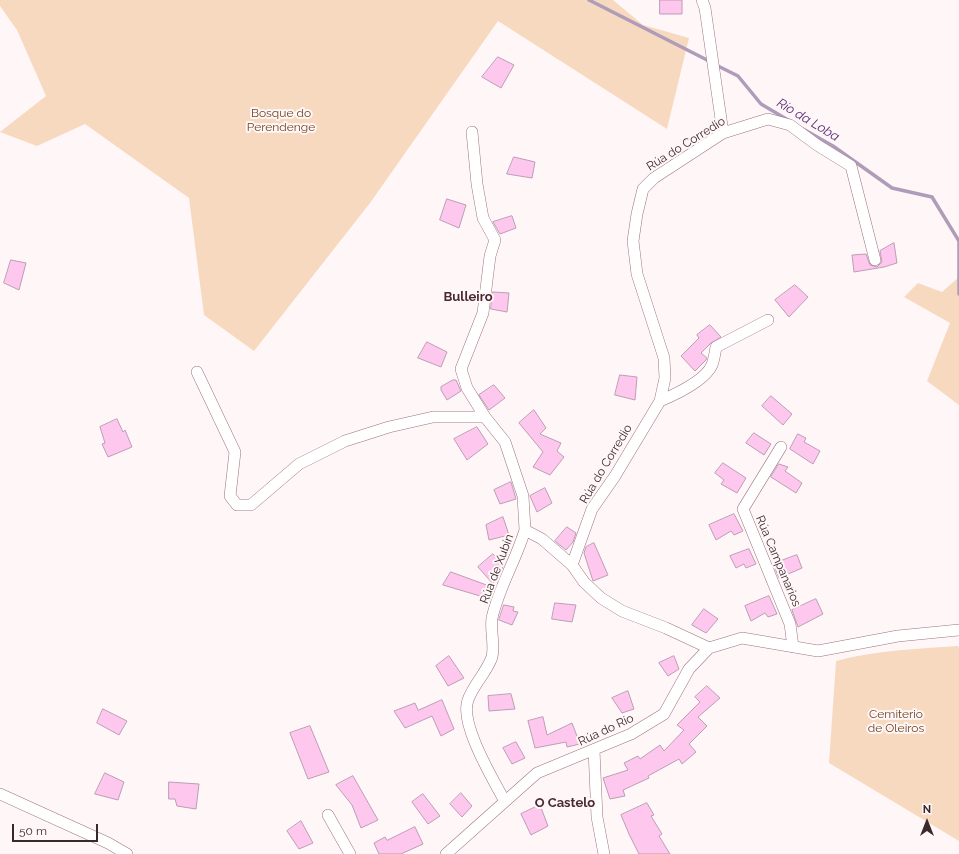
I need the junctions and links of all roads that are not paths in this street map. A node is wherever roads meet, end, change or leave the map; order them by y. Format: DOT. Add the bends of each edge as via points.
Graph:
graph roads {
  1 [pos="702,0"];
  2 [pos="472,132"];
  3 [pos="723,133"];
  4 [pos="875,260"];
  5 [pos="768,320"];
  6 [pos="197,372"];
  7 [pos="660,401"];
  8 [pos="485,417"];
  9 [pos="781,447"];
  10 [pos="525,530"];
  11 [pos="572,565"];
  12 [pos="959,630"];
  13 [pos="793,647"];
  14 [pos="709,648"];
  15 [pos="594,750"];
  16 [pos="0,794"];
  17 [pos="504,800"];
  18 [pos="328,815"];
  19 [pos="127,854"];
  20 [pos="350,854"];
  21 [pos="446,854"];
  22 [pos="604,854"];
  1 -- 3 [label="street"];
  2 -- 8 [label="street" via="483,218 495,240 490,256 483,313 461,369 467,388"];
  3 -- 4 [label="street, Rúa do Corredio" via="768,119 790,124 851,166"];
  3 -- 7 [label="street, Rúa do Corredio" via="654,178 643,189 637,214 633,241 637,274 664,358 665,378"];
  5 -- 7 [label="street" via="716,347 711,366 701,377 679,393"];
  6 -- 8 [label="street" via="235,452 230,496 237,505 251,505 299,464 345,441 432,417"];
  7 -- 11 [label="street, Rúa do Corredio" via="592,509"];
  8 -- 10 [label="street" via="505,442 523,496"];
  9 -- 13 [label="street, Rúa Campanarios" via="743,509 790,624"];
  10 -- 11 [label="street, Rúa de Xubín" via="542,539"];
  10 -- 17 [label="street, Rúa de Xubín" via="492,619 492,657 467,700 467,719"];
  11 -- 14 [label="street, Rúa de Xubín" via="584,582 611,605"];
  12 -- 13 [label="street, Rúa do Río" via="898,636 818,651"];
  13 -- 14 [label="street, Rúa do Río" via="742,638"];
  14 -- 15 [label="street, Rúa do Río" via="689,669 664,714 631,734"];
  15 -- 17 [label="street, Rúa do Río" via="537,773"];
  15 -- 22 [label="street" via="597,817"];
  16 -- 19 [label="street"];
  17 -- 21 [label="street, Rúa do Río"];
  18 -- 20 [label="street"];
}
